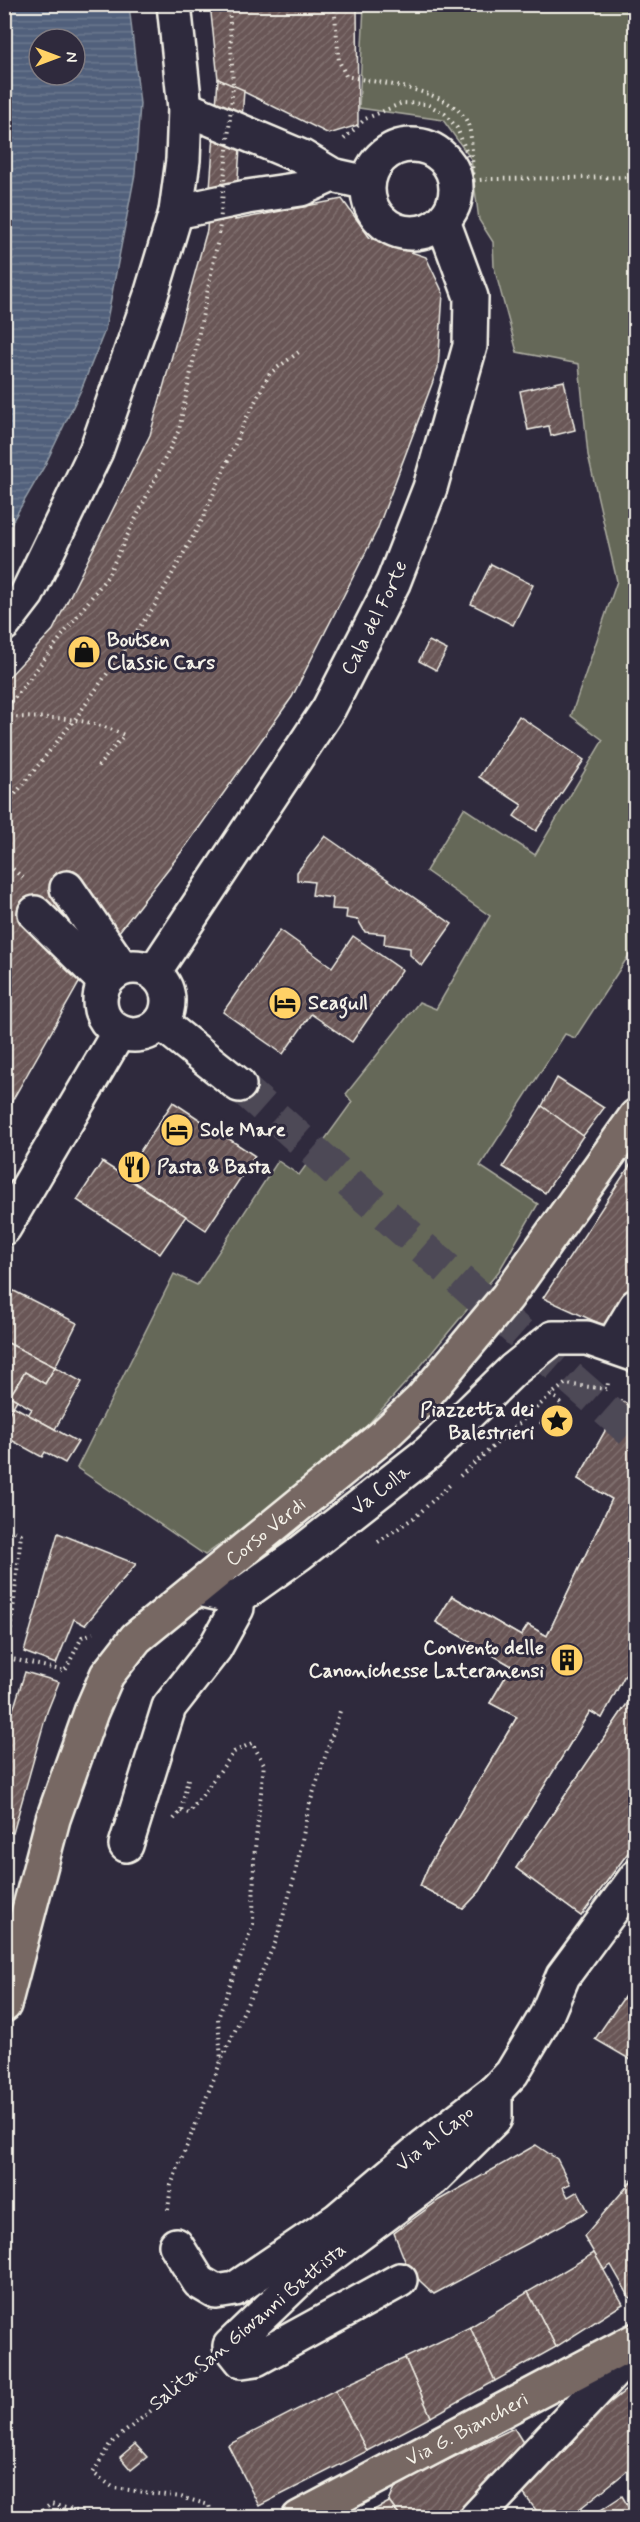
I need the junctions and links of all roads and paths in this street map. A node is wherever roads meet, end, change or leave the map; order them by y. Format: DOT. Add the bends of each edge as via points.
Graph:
graph roads {
  1 [pos="174,4"];
  2 [pos="229,4"];
  3 [pos="334,4"];
  4 [pos="225,93"];
  5 [pos="235,99"];
  6 [pos="184,108"];
  7 [pos="343,141"];
  8 [pos="332,175"];
  9 [pos="636,177"];
  10 [pos="368,183"];
  11 [pos="468,183"];
  12 [pos="176,212"];
  13 [pos="443,221"];
  14 [pos="299,352"];
  15 [pos="4,624"];
  16 [pos="4,712"];
  17 [pos="4,717"];
  18 [pos="75,718"];
  19 [pos="94,770"];
  20 [pos="4,808"];
  21 [pos="67,888"];
  22 [pos="35,913"];
  23 [pos="154,972"];
  24 [pos="113,975"];
  25 [pos="161,1023"];
  26 [pos="119,1032"];
  27 [pos="239,1085"];
  28 [pos="636,1116"];
  29 [pos="4,1228"];
  30 [pos="636,1306"];
  31 [pos="624,1351"];
  32 [pos="552,1394"];
  33 [pos="550,1423"];
  34 [pos="4,1535"];
  35 [pos="377,1542"];
  36 [pos="198,1589"];
  37 [pos="237,1598"];
  38 [pos="136,1638"];
  39 [pos="340,1708"];
  40 [pos="190,1768"];
  41 [pos="181,1811"];
  42 [pos="168,1826"];
  43 [pos="126,1845"];
  44 [pos="636,1877"];
  45 [pos="4,2005"];
  46 [pos="221,2061"];
  47 [pos="495,2091"];
  48 [pos="176,2245"];
  49 [pos="399,2280"];
  50 [pos="636,2340"];
  51 [pos="230,2346"];
  52 [pos="636,2348"];
  53 [pos="33,2517"];
  54 [pos="102,2517"];
  55 [pos="212,2517"];
  56 [pos="299,2517"];
  57 [pos="476,2517"];
  1 -- 6 [label="street"];
  2 -- 16 [label="path, bridge" via="233,86 219,234 179,430 107,577"];
  3 -- 11 [label="path" via="339,61 346,76 415,89 459,110 469,125"];
  4 -- 5 [label="path"];
  6 -- 8 [label="street" via="303,157"];
  6 -- 12 [label="street"];
  7 -- 11 [label="path" via="365,119 402,103 427,104 457,128"];
  8 -- 10 [label="street"];
  8 -- 12 [label="street" via="301,189"];
  9 -- 11 [label="path"];
  10 -- 11 [label="street" via="380,158 405,145 418,145 438,153"];
  10 -- 13 [label="street" via="372,210 392,229 418,233"];
  11 -- 13 [label="street"];
  12 -- 15 [label="street" via="96,451 27,594"];
  13 -- 23 [label="street, Cala del Forte" via="471,297 470,346 430,488 393,582 329,708"];
  14 -- 18 [label="path" via="270,373 202,520 160,595"];
  17 -- 18 [label="path"];
  18 -- 19 [label="path" via="124,735"];
  18 -- 20 [label="path"];
  21 -- 24 [label="street"];
  22 -- 24 [label="street"];
  23 -- 24 [label="street" via="133,966"];
  23 -- 25 [label="street" via="167,989 169,1000"];
  24 -- 26 [label="street" via="100,992 102,1015"];
  25 -- 26 [label="street" via="141,1034"];
  25 -- 27 [label="street"];
  26 -- 29 [label="street"];
  28 -- 36 [label="main road, Corso Verdi" via="507,1297 421,1400 382,1437"];
  30 -- 31 [label="street"];
  31 -- 32 [label="path" via="607,1389 565,1384"];
  31 -- 37 [label="street, Va Colla" via="586,1338 553,1338 513,1370 429,1452"];
  32 -- 33 [label="path" via="562,1405"];
  32 -- 35 [label="path" via="415,1517"];
  34 -- 38 [label="path" via="12,1530 21,1534 8,1658 65,1671 82,1637 98,1631"];
  36 -- 37 [label="street"];
  36 -- 38 [label="main road, Corso Verdi"];
  37 -- 43 [label="street" via="237,1608 215,1648 169,1707"];
  38 -- 45 [label="main road, Corso Verdi" via="107,1675 91,1712 53,1818"];
  39 -- 46 [label="path" via="309,1806 276,1941"];
  40 -- 41 [label="path"];
  41 -- 42 [label="path"];
  41 -- 46 [label="path" via="189,1813 234,1752 252,1743 264,1764 254,1858 253,1924 218,2018"];
  44 -- 47 [label="street, Via al Capo" via="563,1976 546,2016 512,2073"];
  46 -- 48 [label="path" via="171,2185 167,2223"];
  47 -- 48 [label="street, Via al Capo" via="337,2220 235,2289 216,2292 198,2282"];
  47 -- 51 [label="street, Salita San Giovanni Battista" via="495,2118 433,2179 304,2275"];
  49 -- 51 [label="street" via="256,2359 242,2361"];
  50 -- 56 [label="main road, Via G. Biancheri"];
  51 -- 55 [label="path, Salita San Giovanni Battista" via="110,2444 93,2474 114,2488 209,2505"];
  52 -- 57 [label="street"];
  53 -- 54 [label="path" via="51,2504"];
}
